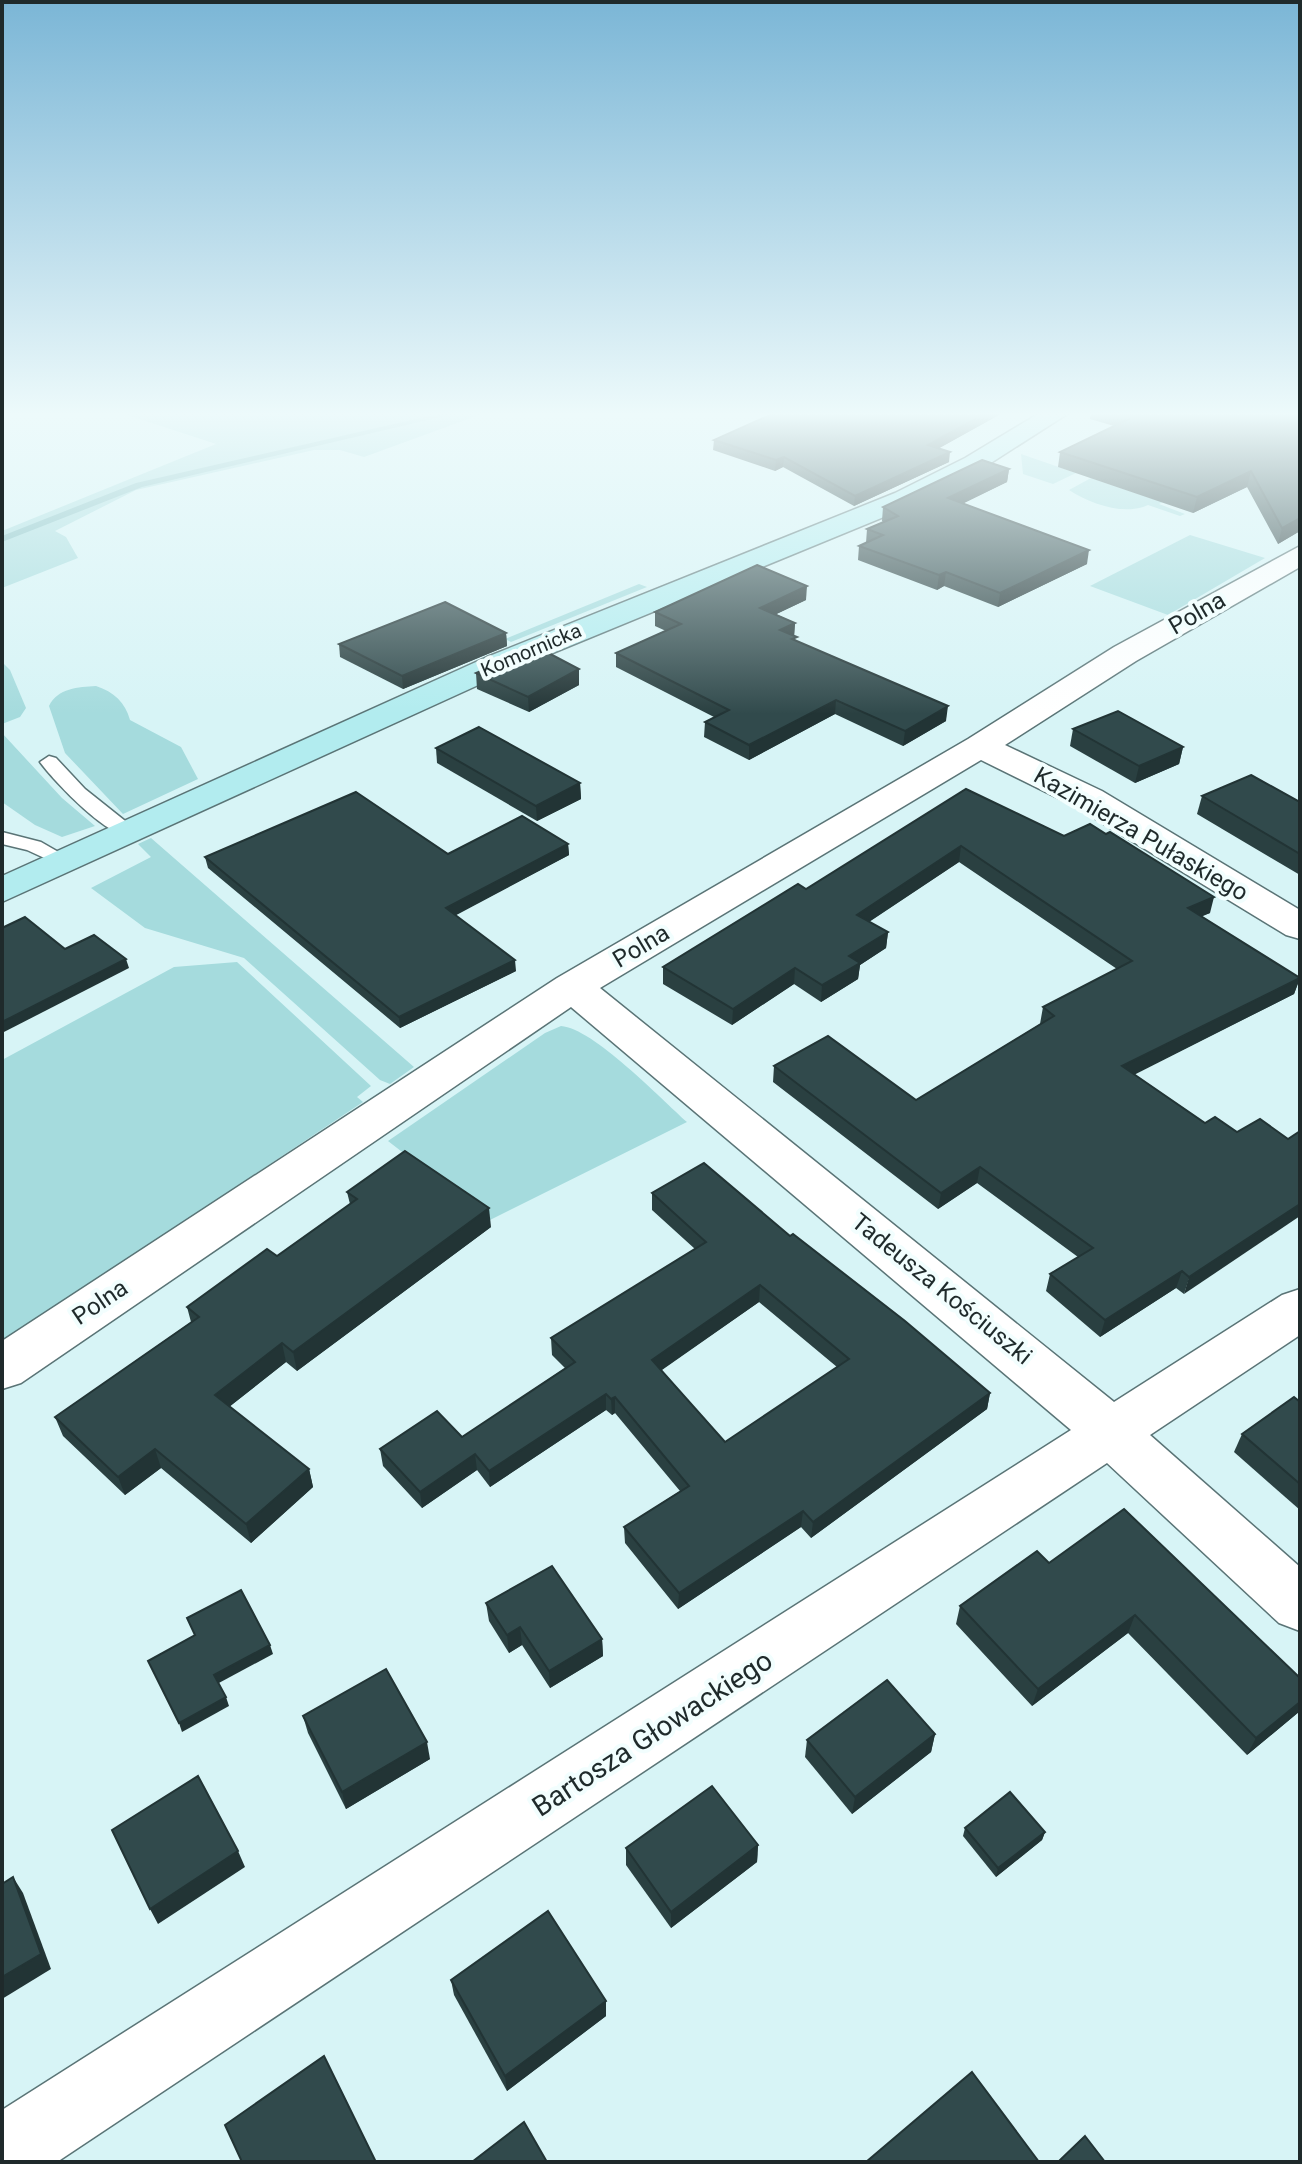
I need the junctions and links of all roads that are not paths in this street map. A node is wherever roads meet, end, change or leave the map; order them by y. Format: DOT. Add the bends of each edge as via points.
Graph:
graph roads {
  1 [pos="872,512"];
  2 [pos="1292,567"];
  3 [pos="980,746"];
  4 [pos="49,762"];
  5 [pos="127,832"];
  6 [pos="3,839"];
  7 [pos="64,861"];
  8 [pos="2,890"];
  9 [pos="1300,927"];
  10 [pos="572,987"];
  11 [pos="1300,1309"];
  12 [pos="2,1368"];
  13 [pos="1113,1433"];
  14 [pos="1300,1604"];
  15 [pos="2,2154"];
  1 -- 5 [label="street, Komornicka" via="520,654"];
  2 -- 3 [label="street, Polna" via="1125,654"];
  3 -- 9 [label="street, Kazimierza Pułaskiego" via="1089,799"];
  3 -- 10 [label="street, Polna"];
  4 -- 5 [label="lane"];
  5 -- 7 [label="street, Komornicka"];
  6 -- 7 [label="lane"];
  7 -- 8 [label="street, Komornicka"];
  10 -- 12 [label="street, Polna"];
  10 -- 13 [label="street, Tadeusza Kościuszki"];
  11 -- 13 [label="street, Bartosza Głowackiego"];
  13 -- 14 [label="street, Tadeusza Kościuszki"];
  13 -- 15 [label="street, Bartosza Głowackiego"];
}
